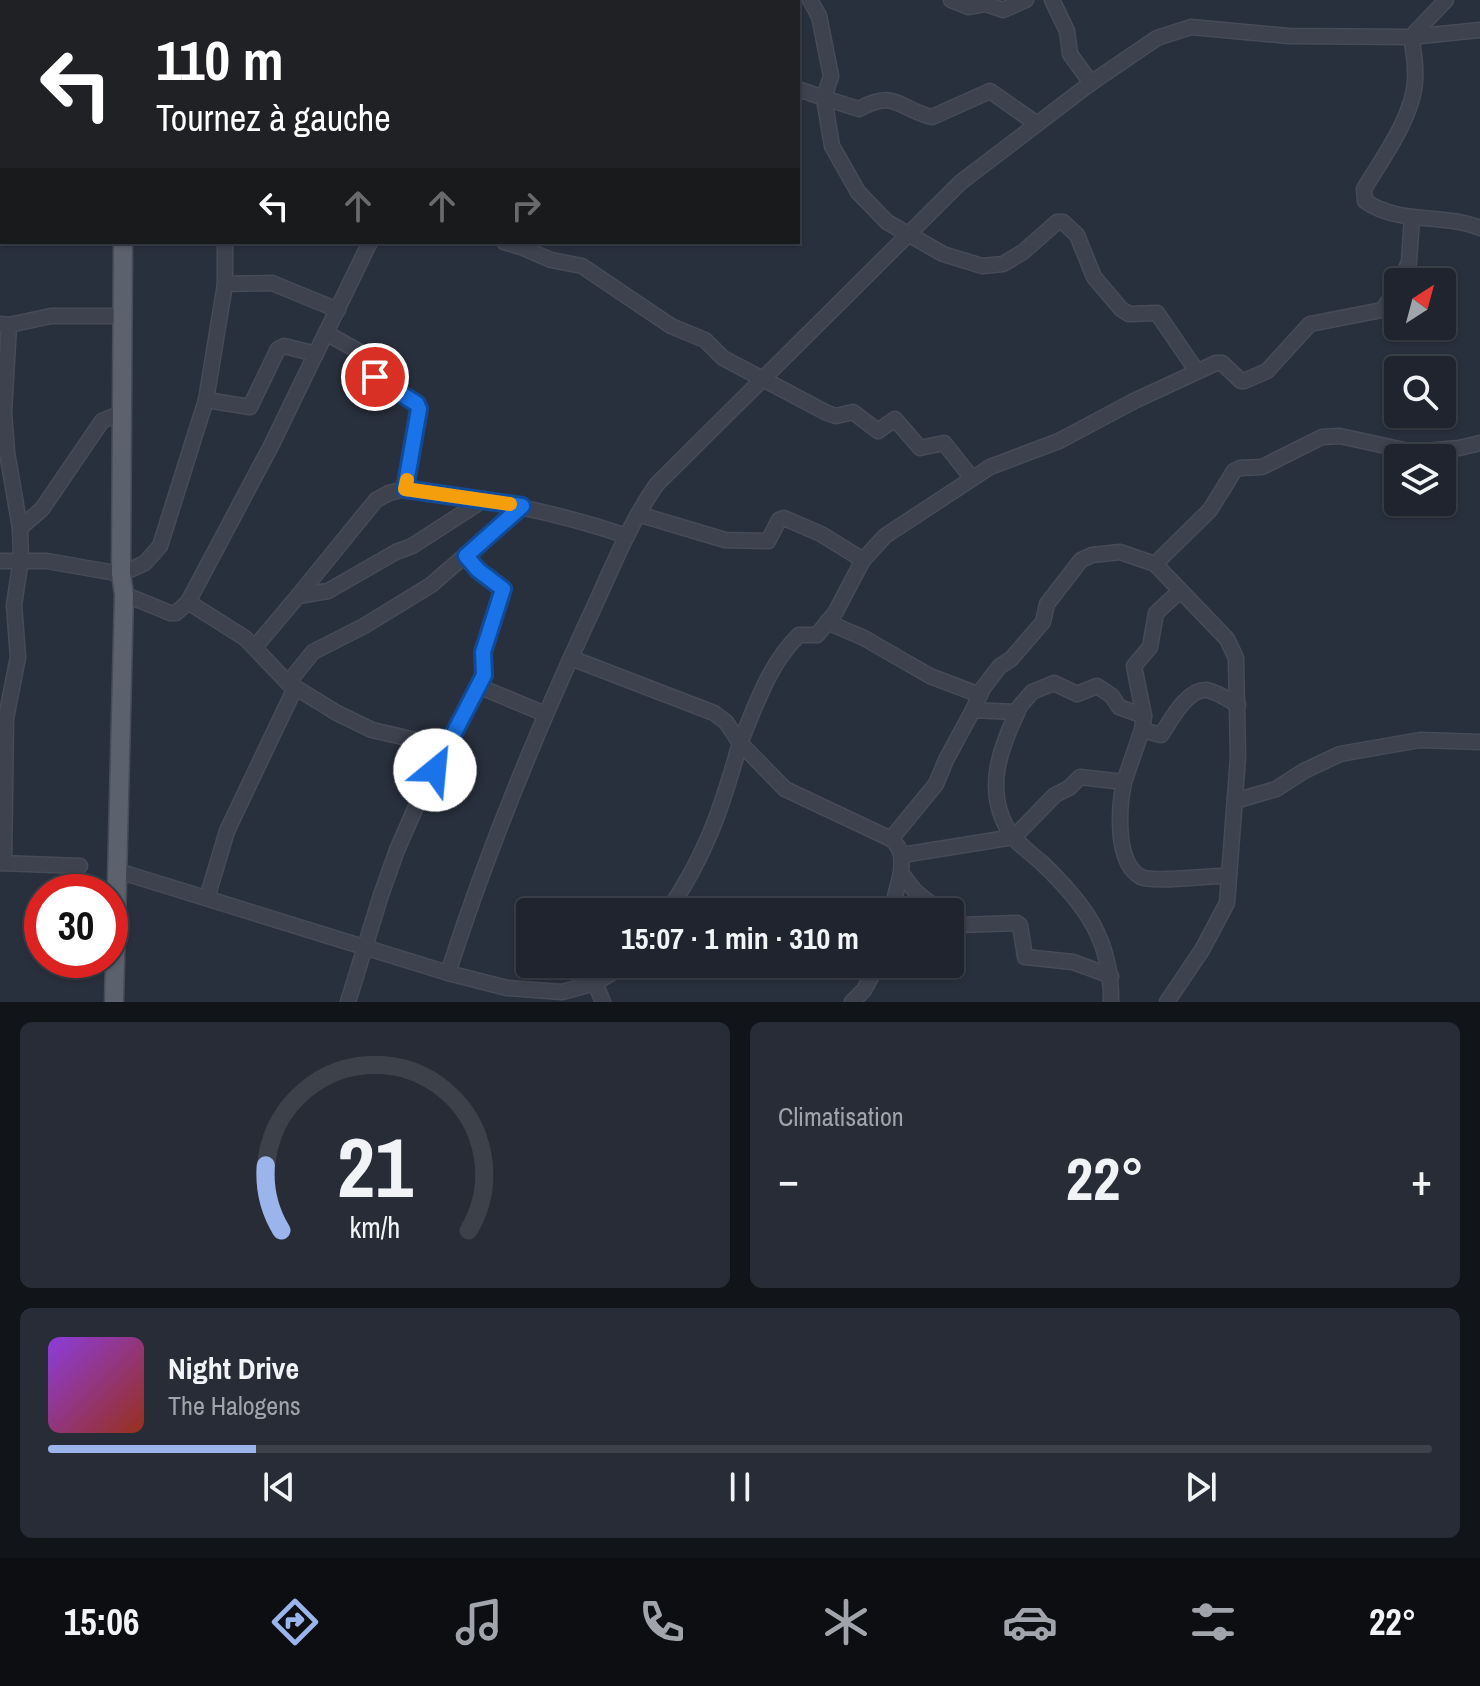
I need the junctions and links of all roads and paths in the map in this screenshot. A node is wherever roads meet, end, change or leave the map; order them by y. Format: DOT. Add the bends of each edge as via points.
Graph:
graph roads {
  1 [pos="810,0"];
  2 [pos="951,0"];
  3 [pos="1026,0"];
  4 [pos="1052,0"];
  5 [pos="1446,0"];
  6 [pos="1480,30"];
  7 [pos="1411,37"];
  8 [pos="1091,83"];
  9 [pos="800,90"];
  10 [pos="824,98"];
  11 [pos="1037,124"];
  12 [pos="1412,217"];
  13 [pos="1480,228"];
  14 [pos="909,234"];
  15 [pos="123,244"];
  16 [pos="225,244"];
  17 [pos="369,244"];
  18 [pos="509,244"];
  19 [pos="225,284"];
  20 [pos="338,310"];
  21 [pos="121,316"];
  22 [pos="5,324"];
  23 [pos="326,333"];
  24 [pos="316,354"];
  25 [pos="1196,370"];
  26 [pos="763,379"];
  27 [pos="206,400"];
  28 [pos="121,413"];
  29 [pos="1480,443"];
  30 [pos="971,477"];
  31 [pos="405,489"];
  32 [pos="485,499"];
  33 [pos="522,506"];
  34 [pos="638,514"];
  35 [pos="20,528"];
  36 [pos="627,536"];
  37 [pos="466,556"];
  38 [pos="21,559"];
  39 [pos="863,560"];
  40 [pos="0,561"];
  41 [pos="1155,564"];
  42 [pos="121,574"];
  43 [pos="1180,591"];
  44 [pos="124,594"];
  45 [pos="298,596"];
  46 [pos="188,602"];
  47 [pos="827,622"];
  48 [pos="255,647"];
  49 [pos="571,658"];
  50 [pos="291,685"];
  51 [pos="478,686"];
  52 [pos="980,695"];
  53 [pos="1238,705"];
  54 [pos="973,710"];
  55 [pos="1018,711"];
  56 [pos="545,714"];
  57 [pos="1143,723"];
  58 [pos="1480,742"];
  59 [pos="740,743"];
  60 [pos="447,747"];
  61 [pos="1124,782"];
  62 [pos="1235,801"];
  63 [pos="1014,837"];
  64 [pos="891,839"];
  65 [pos="902,855"];
  66 [pos="2,863"];
  67 [pos="80,866"];
  68 [pos="118,871"];
  69 [pos="901,873"];
  70 [pos="1229,876"];
  71 [pos="207,898"];
  72 [pos="677,898"];
  73 [pos="895,898"];
  74 [pos="923,898"];
  75 [pos="964,925"];
  76 [pos="364,946"];
  77 [pos="448,973"];
  78 [pos="1111,976"];
  79 [pos="603,978"];
  80 [pos="870,978"];
  81 [pos="595,983"];
  82 [pos="114,1002"];
  83 [pos="348,1002"];
  84 [pos="603,1002"];
  85 [pos="852,1002"];
  86 [pos="1111,1002"];
  87 [pos="1167,1002"];
  1 -- 10 [label="street" via="819,16 831,76"];
  2 -- 3 [label="street" via="1003,10"];
  4 -- 8 [label="street" via="1067,31 1070,54"];
  5 -- 7 [label="street"];
  6 -- 7 [label="street"];
  7 -- 8 [label="street" via="1289,36 1191,27 1157,38"];
  7 -- 12 [label="street" via="1415,85 1396,135 1363,195 1371,206"];
  8 -- 11 [label="street"];
  9 -- 10 [label="street"];
  10 -- 11 [label="street" via="859,109 891,99 932,117 990,91"];
  10 -- 14 [label="street" via="832,146 858,192 875,212"];
  11 -- 14 [label="street" via="961,182"];
  12 -- 13 [label="street"];
  12 -- 25 [label="street" via="1409,262 1382,310 1310,324 1267,371 1244,381 1222,363"];
  14 -- 25 [label="street" via="955,259 994,266 1063,222 1077,235 1094,277 1121,309 1129,314 1157,313"];
  14 -- 26 [label="street"];
  15 -- 21 [label="main road"];
  16 -- 19 [label="street"];
  17 -- 20 [label="street"];
  18 -- 26 [label="street" via="582,266"];
  19 -- 20 [label="street" via="272,283"];
  19 -- 27 [label="street"];
  20 -- 23 [label="street"];
  21 -- 22 [label="street" via="51,316"];
  21 -- 28 [label="main road"];
  22 -- 35 [label="street" via="4,412"];
  23 -- 24 [label="street"];
  23 -- 31 [label="street" via="360,352 377,379 419,406"];
  24 -- 27 [label="street" via="278,349 250,407"];
  24 -- 46 [label="street"];
  25 -- 30 [label="street" via="1070,436"];
  26 -- 30 [label="street" via="832,415 853,412 878,431 897,420 918,447 944,443"];
  26 -- 34 [label="street" via="657,484"];
  27 -- 42 [label="street" via="160,546 145,563"];
  28 -- 35 [label="street" via="102,421 42,509"];
  28 -- 42 [label="main road"];
  29 -- 41 [label="street" via="1413,452 1340,436 1317,438 1262,467 1236,469 1210,510"];
  30 -- 39 [label="street" via="885,536"];
  31 -- 32 [label="street"];
  31 -- 45 [label="street" via="376,500"];
  32 -- 33 [label="street"];
  32 -- 45 [label="street" via="328,591"];
  33 -- 36 [label="street"];
  33 -- 37 [label="street"];
  34 -- 36 [label="street"];
  34 -- 39 [label="street" via="729,541 770,540 784,518"];
  35 -- 38 [label="street"];
  36 -- 49 [label="street"];
  37 -- 50 [label="street" via="417,593 313,652"];
  37 -- 51 [label="street" via="503,589"];
  38 -- 40 [label="street"];
  38 -- 42 [label="street"];
  38 -- 66 [label="street" via="14,605 18,657 6,718"];
  39 -- 47 [label="street"];
  41 -- 43 [label="street"];
  41 -- 52 [label="street" via="1120,552 1081,560 1047,604 1043,622"];
  42 -- 44 [label="main road"];
  43 -- 53 [label="street" via="1233,648"];
  43 -- 57 [label="street" via="1156,613 1150,647 1133,670"];
  44 -- 46 [label="street" via="170,613"];
  44 -- 68 [label="main road"];
  45 -- 48 [label="street"];
  46 -- 48 [label="street"];
  47 -- 52 [label="street" via="930,676"];
  47 -- 59 [label="street" via="817,635 799,635 781,655"];
  48 -- 50 [label="street"];
  49 -- 56 [label="street"];
  49 -- 59 [label="street" via="714,713"];
  50 -- 60 [label="street" via="372,730"];
  50 -- 71 [label="street" via="227,831"];
  51 -- 56 [label="street"];
  51 -- 60 [label="street"];
  52 -- 54 [label="street"];
  53 -- 57 [label="street" via="1204,690 1176,710 1161,735"];
  53 -- 62 [label="street"];
  54 -- 55 [label="street"];
  54 -- 64 [label="street" via="936,784"];
  55 -- 57 [label="street" via="1029,694 1054,683 1077,694 1097,686"];
  55 -- 63 [label="street" via="995,773 997,805"];
  56 -- 77 [label="street" via="475,889"];
  57 -- 61 [label="street"];
  58 -- 62 [label="street" via="1420,740 1340,754 1282,787"];
  59 -- 64 [label="street" via="785,789"];
  59 -- 72 [label="street" via="709,841"];
  60 -- 76 [label="street" via="397,850"];
  61 -- 63 [label="street" via="1080,777"];
  61 -- 70 [label="street" via="1118,825 1138,874 1159,879"];
  62 -- 70 [label="street"];
  63 -- 65 [label="street"];
  63 -- 78 [label="street" via="1086,911 1104,945"];
  64 -- 65 [label="street"];
  65 -- 69 [label="street"];
  66 -- 67 [label="street"];
  68 -- 71 [label="street"];
  68 -- 82 [label="main road"];
  69 -- 73 [label="street"];
  69 -- 74 [label="street"];
  70 -- 87 [label="street" via="1224,914"];
  71 -- 76 [label="street"];
  75 -- 78 [label="street" via="1017,923 1025,957 1073,962"];
  76 -- 77 [label="street"];
  76 -- 83 [label="street"];
  77 -- 81 [label="street" via="531,992 562,992"];
  78 -- 86 [label="street"];
  79 -- 81 [label="street"];
  80 -- 85 [label="street"];
  81 -- 84 [label="street"];
}
